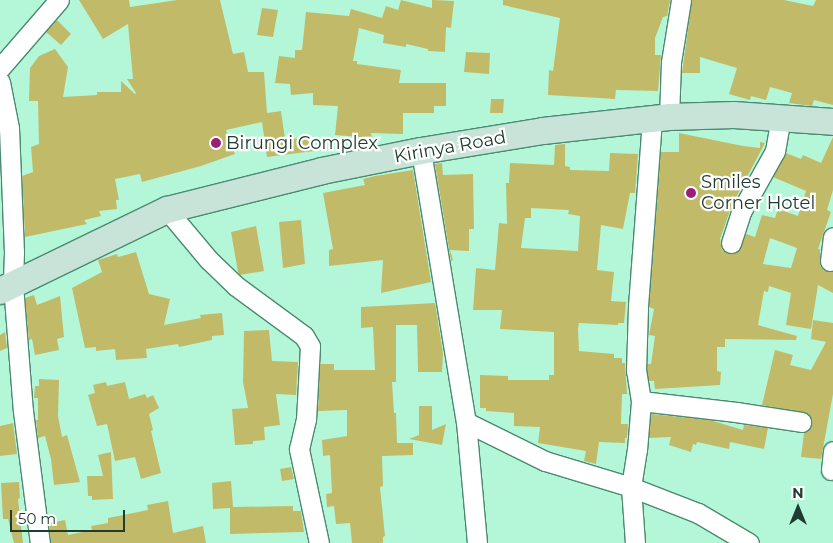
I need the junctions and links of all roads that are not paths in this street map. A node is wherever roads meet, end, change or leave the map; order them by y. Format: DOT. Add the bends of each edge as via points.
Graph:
graph roads {
  1 [pos="59,0"];
  2 [pos="681,0"];
  3 [pos="0,68"];
  4 [pos="0,82"];
  5 [pos="781,117"];
  6 [pos="660,118"];
  7 [pos="833,122"];
  8 [pos="421,150"];
  9 [pos="167,210"];
  10 [pos="833,237"];
  11 [pos="731,244"];
  12 [pos="830,261"];
  13 [pos="6,288"];
  14 [pos="641,401"];
  15 [pos="466,422"];
  16 [pos="801,422"];
  17 [pos="833,451"];
  18 [pos="832,470"];
  19 [pos="631,487"];
  20 [pos="40,543"];
  21 [pos="319,543"];
  22 [pos="477,543"];
  23 [pos="635,543"];
  24 [pos="749,543"];
  1 -- 3 [label="street"];
  2 -- 6 [label="street"];
  4 -- 13 [label="street" via="9,128 14,252"];
  5 -- 6 [label="main road, Kirinya Road"];
  5 -- 7 [label="main road, Kirinya Road"];
  5 -- 11 [label="street" via="775,150 742,210"];
  6 -- 8 [label="main road, Kirinya Road" via="543,131"];
  6 -- 14 [label="street" via="638,306 636,371"];
  8 -- 9 [label="main road, Kirinya Road"];
  8 -- 15 [label="street"];
  9 -- 13 [label="main road, Kirinya Road"];
  9 -- 21 [label="street" via="209,260 236,286 304,336 310,346 306,419 298,449"];
  10 -- 12 [label="street"];
  13 -- 20 [label="street"];
  14 -- 16 [label="street"];
  14 -- 19 [label="street"];
  15 -- 19 [label="street" via="545,461"];
  15 -- 22 [label="street"];
  17 -- 18 [label="street"];
  19 -- 23 [label="street"];
  19 -- 24 [label="street" via="698,513"];
}
